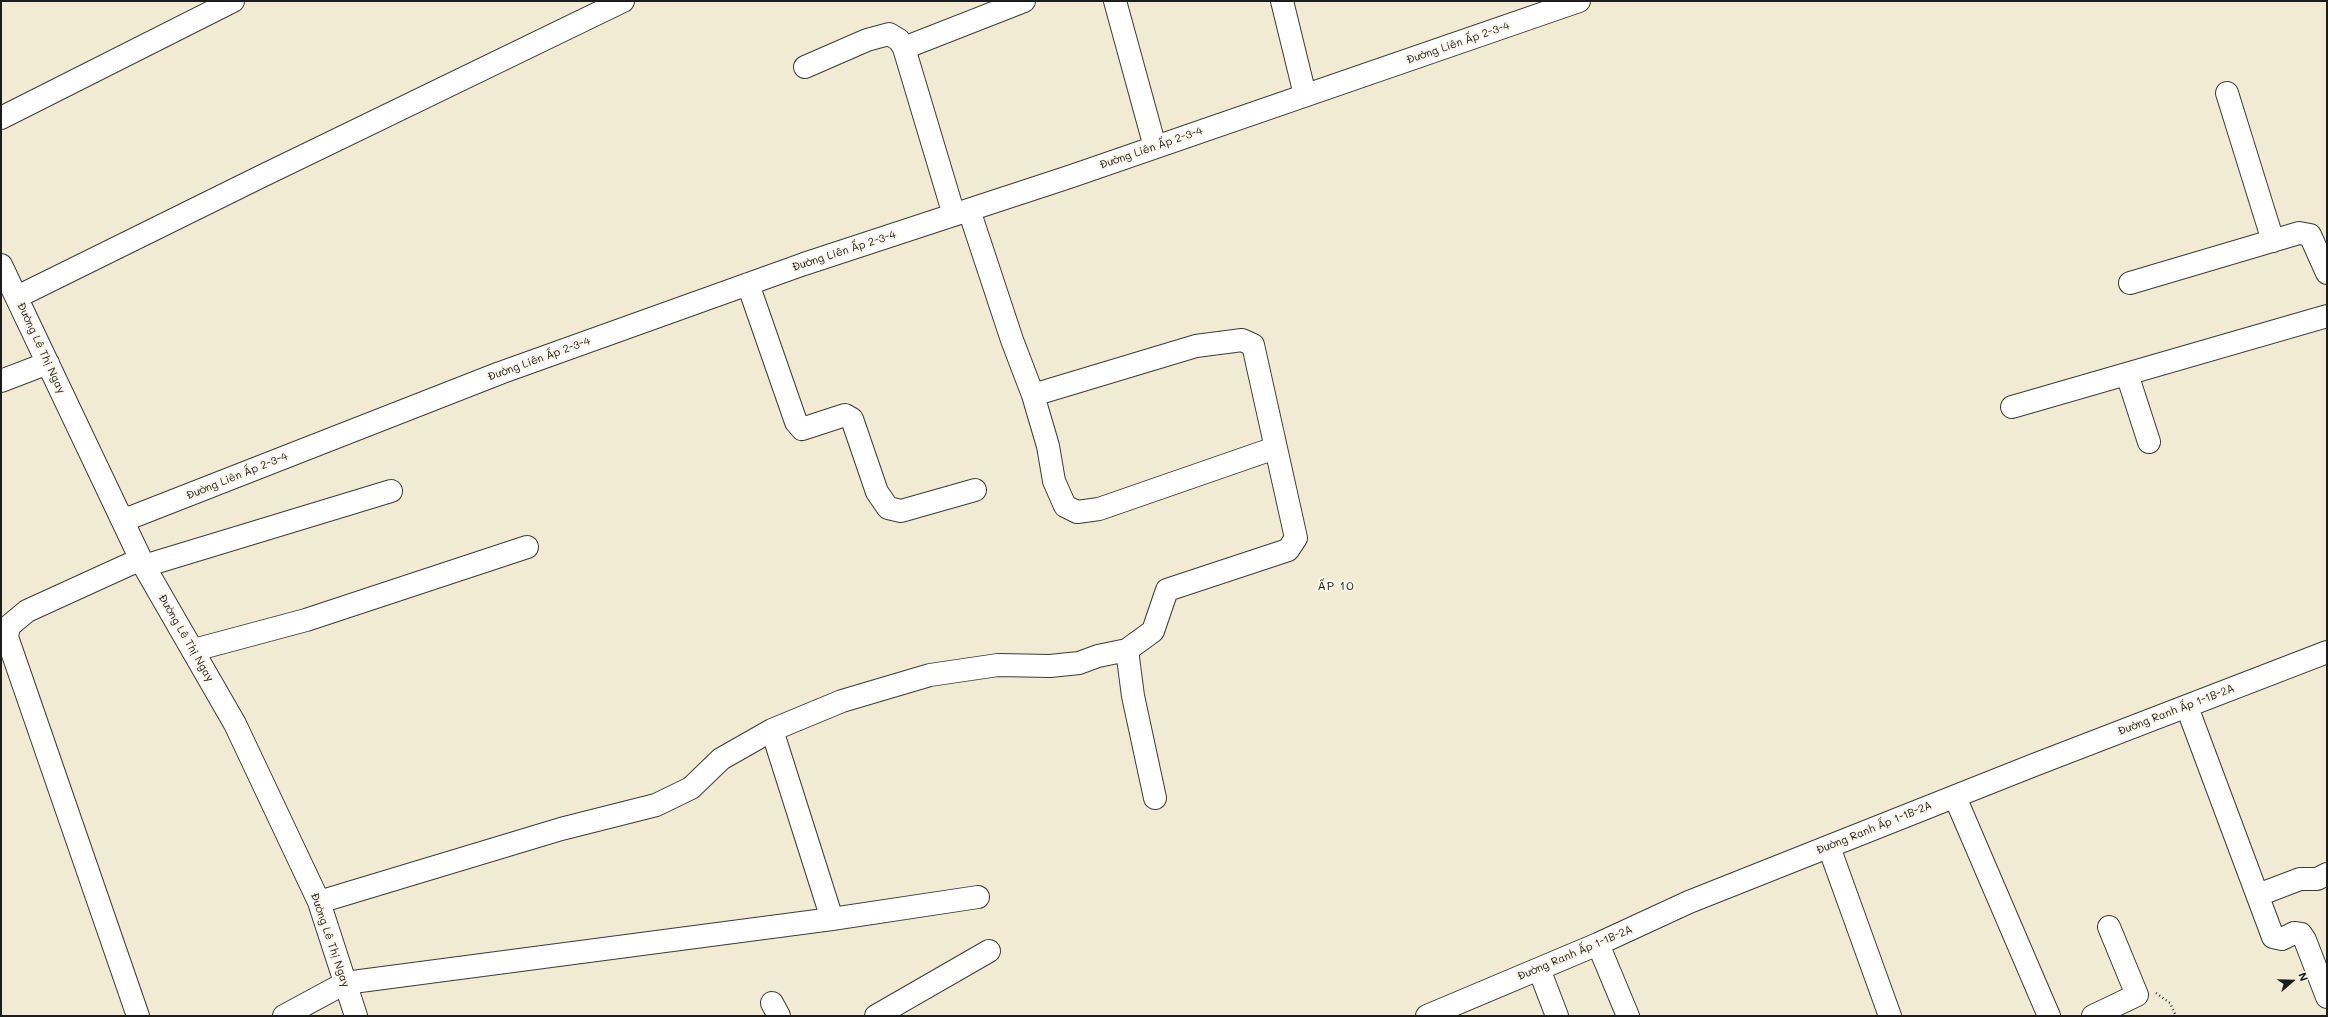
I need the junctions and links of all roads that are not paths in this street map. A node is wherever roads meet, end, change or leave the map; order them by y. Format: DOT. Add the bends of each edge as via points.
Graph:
graph roads {
  1 [pos="233,1"];
  2 [pos="624,1"];
  3 [pos="1024,1"];
  4 [pos="1115,1"];
  5 [pos="1282,1"];
  6 [pos="1579,1"];
  7 [pos="904,48"];
  8 [pos="805,67"];
  9 [pos="2226,93"];
  10 [pos="1305,95"];
  11 [pos="1,118"];
  12 [pos="1155,147"];
  13 [pos="962,212"];
  14 [pos="2273,241"];
  15 [pos="1,265"];
  16 [pos="2327,272"];
  17 [pos="2130,283"];
  18 [pos="748,284"];
  19 [pos="17,297"];
  20 [pos="2327,316"];
  21 [pos="48,362"];
  22 [pos="2127,374"];
  23 [pos="1,381"];
  24 [pos="1033,395"];
  25 [pos="2012,407"];
  26 [pos="2149,442"];
  27 [pos="1276,448"];
  28 [pos="975,490"];
  29 [pos="391,491"];
  30 [pos="120,513"];
  31 [pos="526,547"];
  32 [pos="142,563"];
  33 [pos="5,628"];
  34 [pos="194,650"];
  35 [pos="1127,650"];
  36 [pos="2327,653"];
  37 [pos="2187,707"];
  38 [pos="772,730"];
  39 [pos="1955,797"];
  40 [pos="1155,798"];
  41 [pos="1829,846"];
  42 [pos="2327,874"];
  43 [pos="2258,895"];
  44 [pos="978,897"];
  45 [pos="319,902"];
  46 [pos="832,920"];
  47 [pos="2109,927"];
  48 [pos="1598,944"];
  49 [pos="989,951"];
  50 [pos="1539,969"];
  51 [pos="345,983"];
  52 [pos="2327,997"];
  53 [pos="138,1016"];
  54 [pos="284,1016"];
  55 [pos="356,1016"];
  56 [pos="876,1016"];
  57 [pos="1427,1016"];
  58 [pos="1557,1016"];
  59 [pos="1628,1016"];
  60 [pos="1890,1016"];
  61 [pos="2049,1016"];
  62 [pos="2093,1016"];
  1 -- 11 [label="street"];
  2 -- 19 [label="street"];
  3 -- 7 [label="street"];
  4 -- 12 [label="street"];
  5 -- 10 [label="street"];
  6 -- 10 [label="street, Đường Liên Ấp 2-3-4"];
  7 -- 8 [label="street" via="899,40 889,34 867,40"];
  7 -- 13 [label="street"];
  9 -- 14 [label="street"];
  10 -- 12 [label="street, Đường Liên Ấp 2-3-4"];
  12 -- 13 [label="street, Đường Liên Ấp 2-3-4"];
  13 -- 18 [label="street, Đường Liên Ấp 2-3-4"];
  13 -- 24 [label="street"];
  14 -- 16 [label="street" via="2299,233 2310,235"];
  14 -- 17 [label="street"];
  15 -- 19 [label="street, Đường Lê Thị Ngay"];
  18 -- 28 [label="street" via="796,422 802,429 845,415 852,419 876,492 888,508 901,512"];
  18 -- 30 [label="street, Đường Liên Ấp 2-3-4" via="496,374 127,520"];
  19 -- 21 [label="street, Đường Lê Thị Ngay"];
  20 -- 22 [label="street"];
  21 -- 23 [label="street"];
  21 -- 30 [label="street, Đường Lê Thị Ngay"];
  22 -- 25 [label="street"];
  22 -- 26 [label="street"];
  24 -- 27 [label="street" via="1196,346 1242,340 1253,346 1257,354"];
  24 -- 27 [label="street" via="1048,446 1054,481 1065,506 1077,512 1099,509"];
  27 -- 35 [label="street" via="1296,538 1288,550 1167,590 1153,631"];
  29 -- 32 [label="street"];
  30 -- 32 [label="street, Đường Lê Thị Ngay"];
  31 -- 34 [label="street" via="306,620"];
  32 -- 33 [label="street" via="27,611"];
  32 -- 34 [label="street, Đường Lê Thị Ngay"];
  33 -- 53 [label="street"];
  34 -- 45 [label="street, Đường Lê Thị Ngay" via="235,724"];
  35 -- 38 [label="street" via="1080,663 1050,666 998,665 930,675 842,702"];
  35 -- 40 [label="street" via="1133,696"];
  36 -- 37 [label="street, Đường Ranh Ấp 1-1B-2A"];
  37 -- 39 [label="street, Đường Ranh Ấp 1-1B-2A"];
  37 -- 43 [label="street"];
  38 -- 45 [label="street" via="721,759 691,788 656,805 561,829"];
  38 -- 46 [label="street"];
  39 -- 41 [label="street, Đường Ranh Ấp 1-1B-2A"];
  39 -- 61 [label="street"];
  41 -- 48 [label="street, Đường Ranh Ấp 1-1B-2A" via="1689,902"];
  41 -- 60 [label="street"];
  42 -- 43 [label="street" via="2317,879 2300,879"];
  43 -- 52 [label="street" via="2275,939 2301,934"];
  44 -- 46 [label="street"];
  45 -- 51 [label="street, Đường Lê Thị Ngay"];
  46 -- 51 [label="street"];
  47 -- 62 [label="street" via="2136,995"];
  48 -- 50 [label="street, Đường Ranh Ấp 1-1B-2A"];
  48 -- 59 [label="street"];
  49 -- 56 [label="street"];
  50 -- 57 [label="street, Đường Ranh Ấp 1-1B-2A"];
  50 -- 58 [label="street"];
  51 -- 54 [label="street"];
  51 -- 55 [label="street, Đường Lê Thị Ngay"];
}
